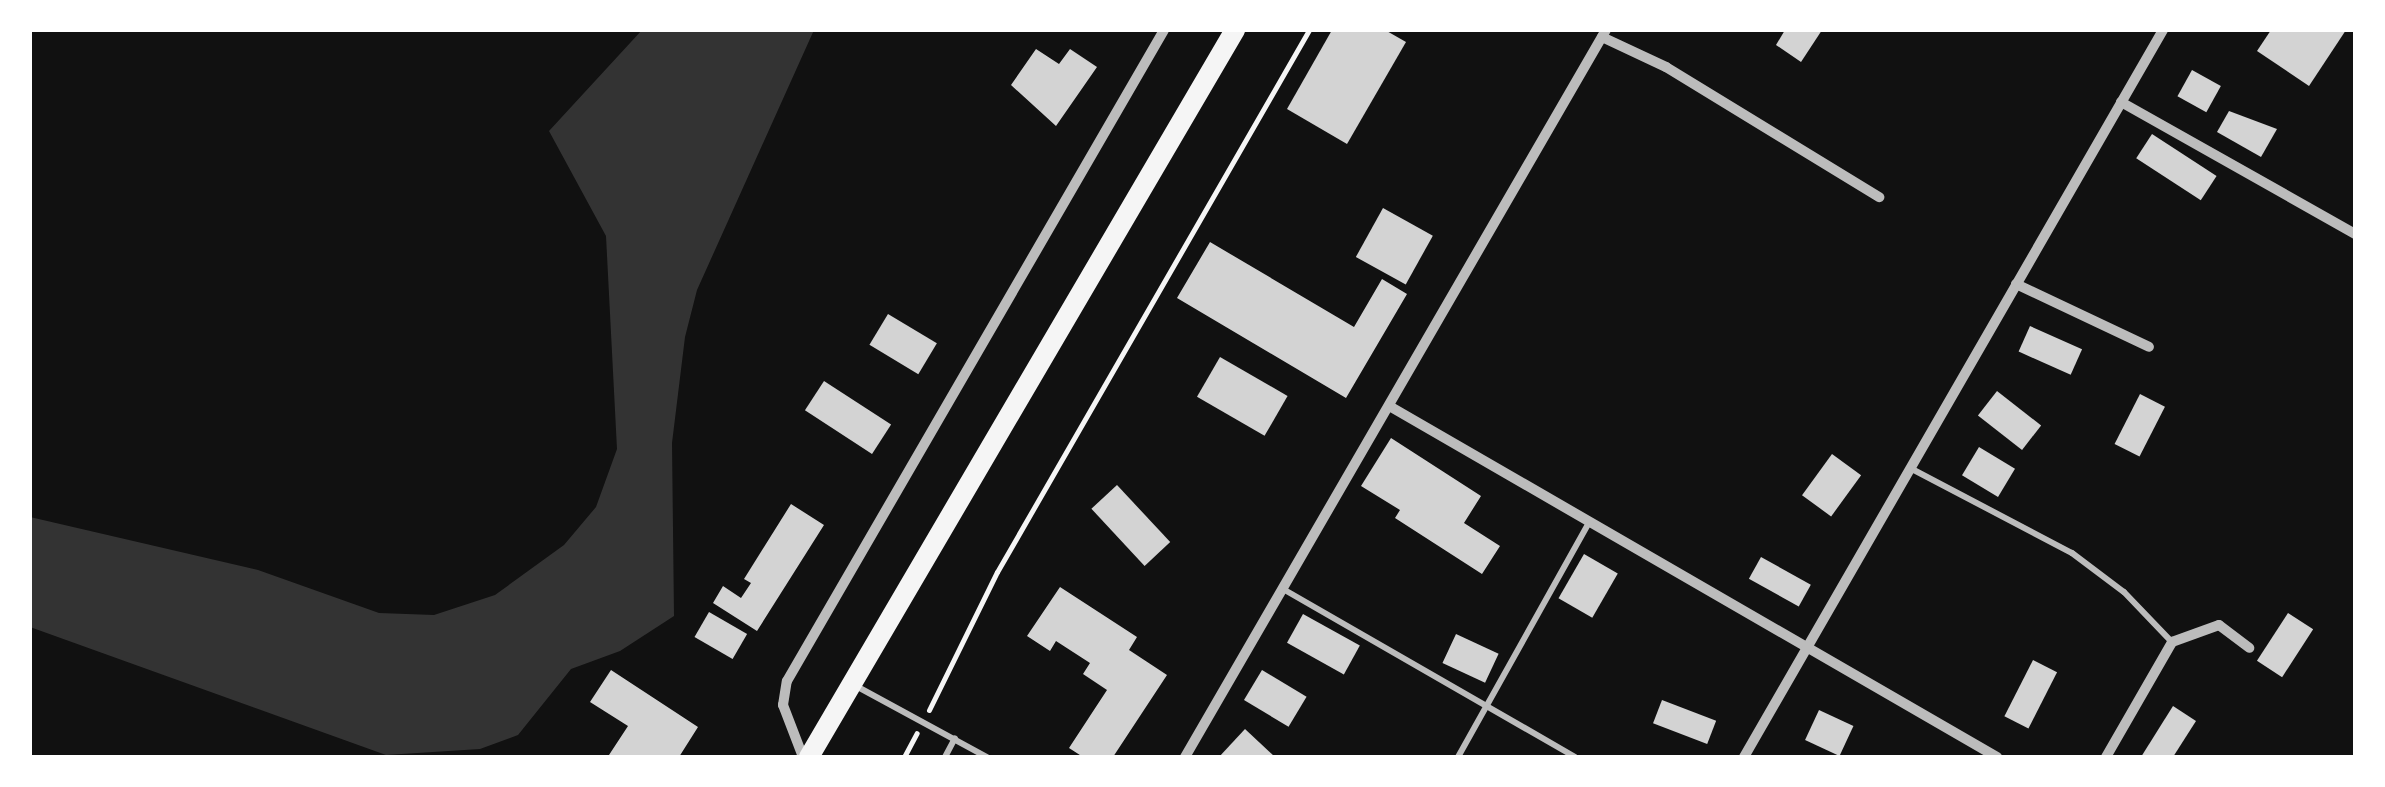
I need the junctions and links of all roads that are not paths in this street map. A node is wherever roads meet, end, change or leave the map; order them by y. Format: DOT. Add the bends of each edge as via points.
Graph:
graph roads {
  1 [pos="1164,30"];
  2 [pos="1235,30"];
  3 [pos="2163,30"];
  4 [pos="1604,34"];
  5 [pos="2121,102"];
  6 [pos="1880,197"];
  7 [pos="2355,234"];
  8 [pos="2016,284"];
  9 [pos="2148,347"];
  10 [pos="1390,406"];
  11 [pos="1910,468"];
  12 [pos="1590,521"];
  13 [pos="1283,589"];
  14 [pos="2172,642"];
  15 [pos="1807,647"];
  16 [pos="2248,648"];
  17 [pos="850,683"];
  18 [pos="1486,707"];
  19 [pos="955,738"];
  20 [pos="806,757"];
  21 [pos="945,757"];
  22 [pos="987,757"];
  23 [pos="1185,757"];
  24 [pos="1458,757"];
  25 [pos="1575,757"];
  26 [pos="1744,757"];
  27 [pos="1997,757"];
  28 [pos="2106,757"];
  1 -- 20 [label="street" via="787,682 783,705"];
  2 -- 17 [label="main road"];
  3 -- 5 [label="street"];
  4 -- 6 [label="street"];
  4 -- 10 [label="street"];
  5 -- 7 [label="street"];
  5 -- 8 [label="street"];
  8 -- 9 [label="street"];
  8 -- 11 [label="street"];
  10 -- 12 [label="street"];
  10 -- 13 [label="street"];
  11 -- 14 [label="lane" via="2072,552 2124,592"];
  11 -- 15 [label="street"];
  12 -- 15 [label="street"];
  12 -- 18 [label="lane"];
  13 -- 18 [label="lane"];
  13 -- 23 [label="street"];
  14 -- 16 [label="street" via="2220,626"];
  14 -- 28 [label="street"];
  15 -- 26 [label="street"];
  15 -- 27 [label="street"];
  17 -- 19 [label="lane"];
  17 -- 20 [label="main road"];
  18 -- 24 [label="lane"];
  18 -- 25 [label="lane"];
  19 -- 21 [label="lane"];
  19 -- 22 [label="lane"];
}
